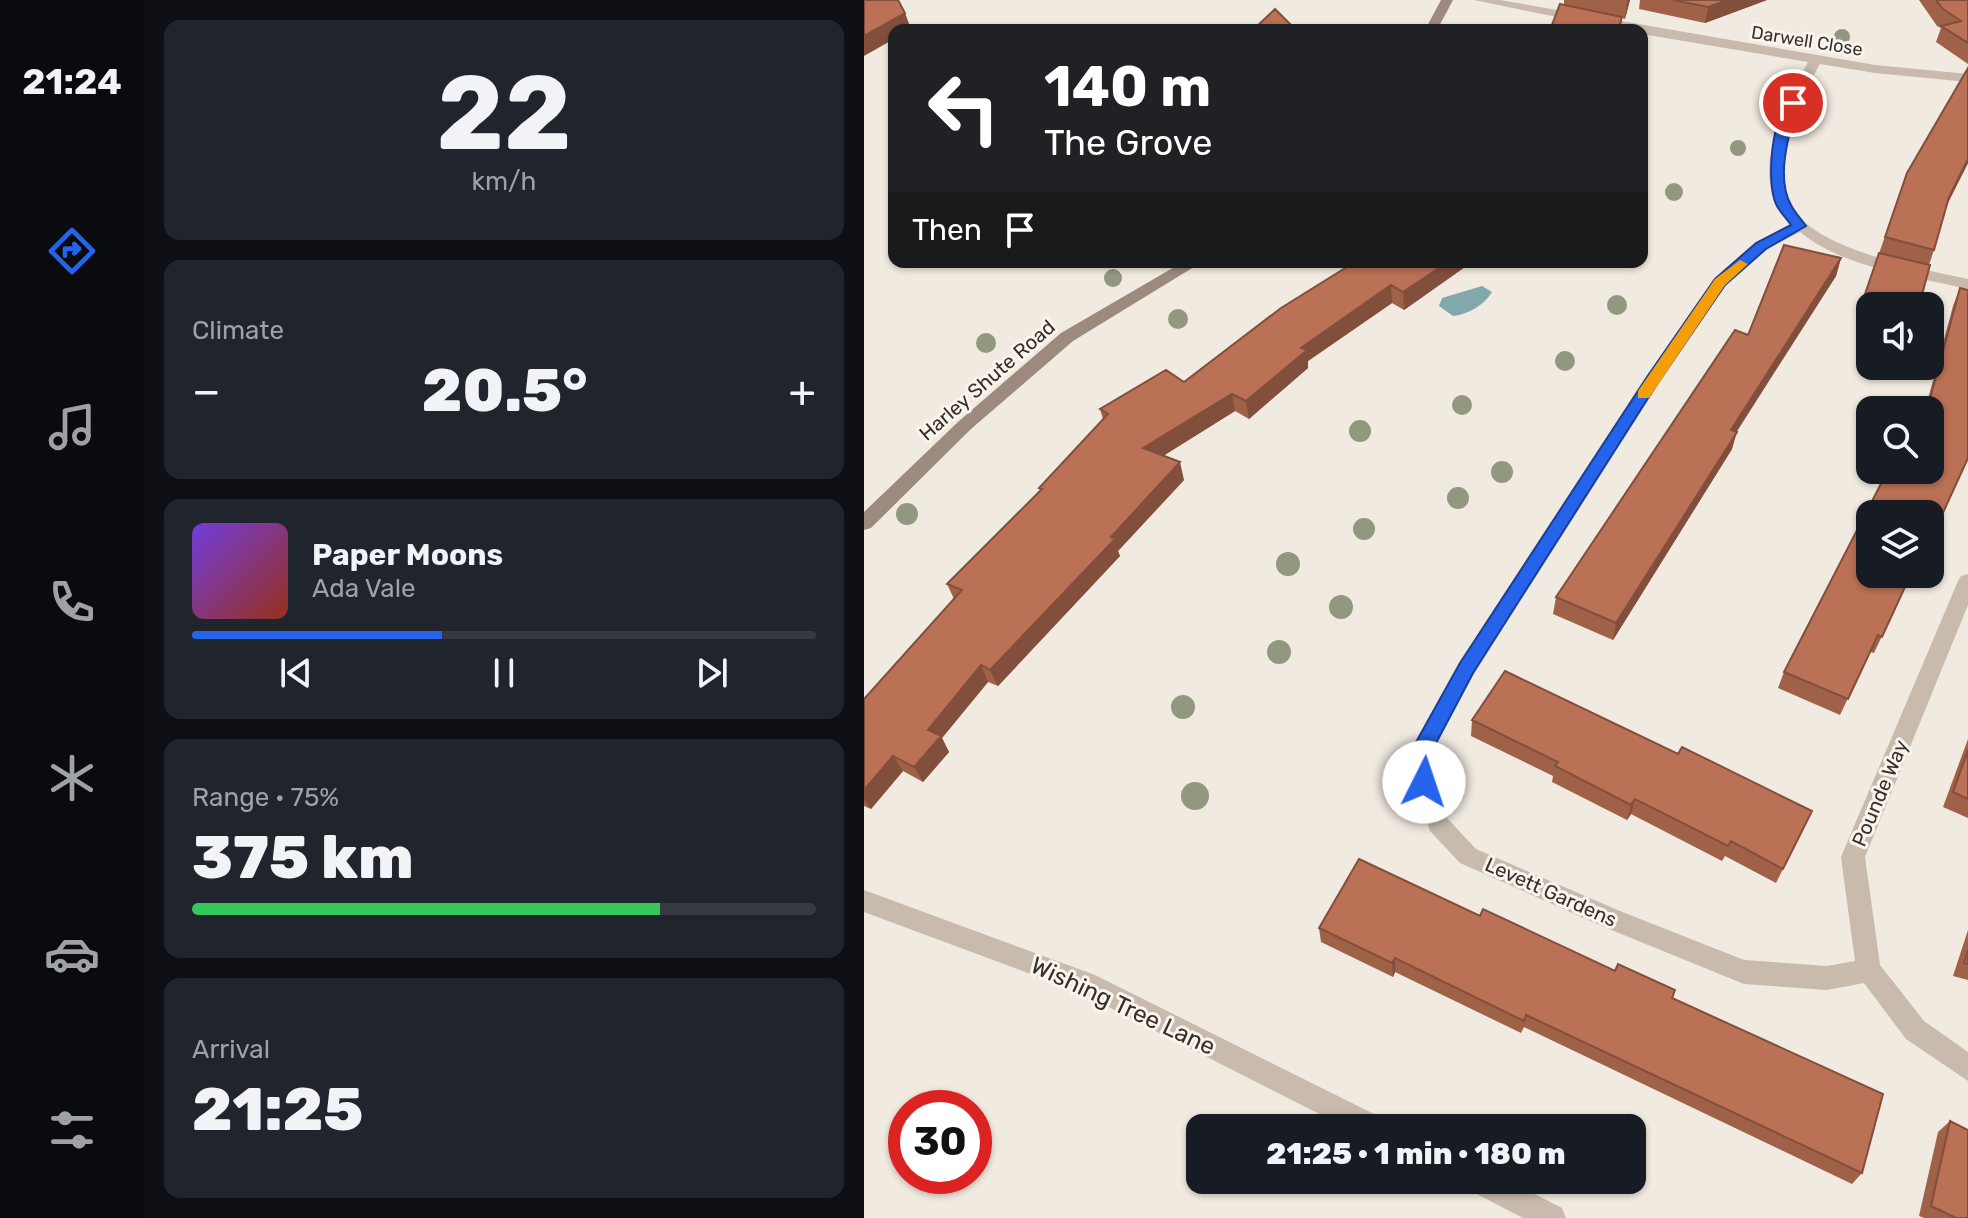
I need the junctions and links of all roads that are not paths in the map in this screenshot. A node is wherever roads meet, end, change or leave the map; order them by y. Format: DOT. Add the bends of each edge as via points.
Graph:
graph roads {
  1 [pos="1447,0"];
  2 [pos="1480,0"];
  3 [pos="1434,24"];
  4 [pos="1609,24"];
  5 [pos="1648,31"];
  6 [pos="1815,60"];
  7 [pos="1968,78"];
  8 [pos="1799,226"];
  9 [pos="1184,268"];
  10 [pos="1968,284"];
  11 [pos="864,523"];
  12 [pos="1968,581"];
  13 [pos="864,901"];
  14 [pos="1869,970"];
  15 [pos="1968,1068"];
  16 [pos="1347,1114"];
  17 [pos="1506,1194"];
  18 [pos="1552,1218"];
  1 -- 3 [label="main road"];
  2 -- 4 [label="street, Darwell Close"];
  5 -- 6 [label="street, Darwell Close"];
  6 -- 7 [label="street, Darwell Close"];
  6 -- 8 [label="street" via="1780,137 1782,203"];
  8 -- 10 [label="street" via="1878,263"];
  8 -- 14 [label="street, Levett Gardens" via="1761,246 1720,282 1652,381 1467,668 1425,744 1424,782 1438,824 1468,856 1612,919 1744,972 1827,978"];
  9 -- 11 [label="main road, Harley Shute Road" via="1067,337 965,425"];
  12 -- 14 [label="street, Pounde Way" via="1853,857"];
  13 -- 16 [label="street, Wishing Tree Lane" via="1086,983"];
  14 -- 15 [label="street, Pounde Way" via="1915,1030"];
  17 -- 18 [label="street"];
}
